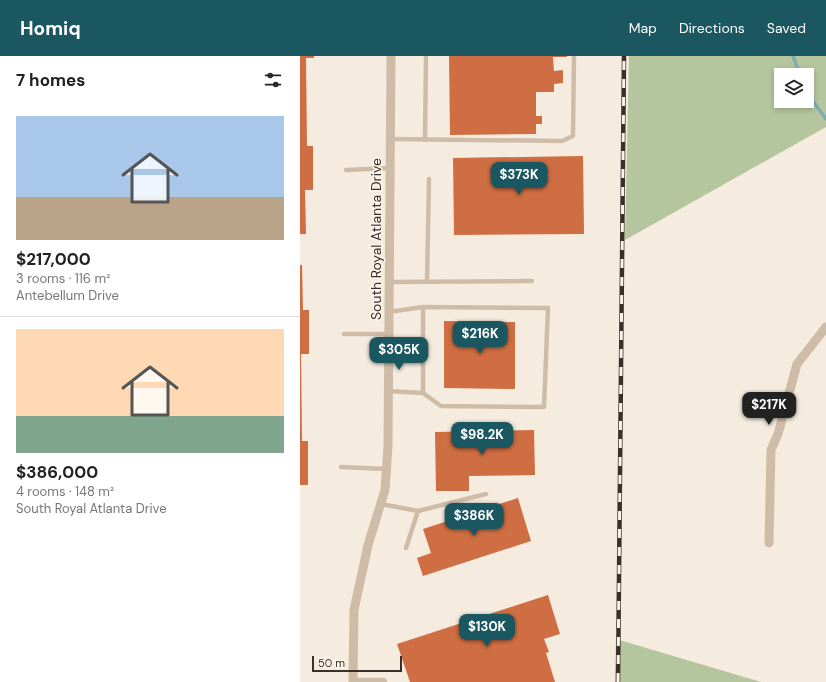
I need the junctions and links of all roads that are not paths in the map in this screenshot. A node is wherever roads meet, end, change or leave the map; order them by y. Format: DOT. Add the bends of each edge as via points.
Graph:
graph roads {
  1 [pos="391,56"];
  2 [pos="426,56"];
  3 [pos="574,56"];
  4 [pos="391,140"];
  5 [pos="425,140"];
  6 [pos="390,168"];
  7 [pos="346,170"];
  8 [pos="429,179"];
  9 [pos="389,282"];
  10 [pos="427,282"];
  11 [pos="532,282"];
  12 [pos="422,307"];
  13 [pos="389,312"];
  14 [pos="826,327"];
  15 [pos="344,334"];
  16 [pos="389,334"];
  17 [pos="388,391"];
  18 [pos="423,393"];
  19 [pos="341,467"];
  20 [pos="386,469"];
  21 [pos="486,494"];
  22 [pos="381,504"];
  23 [pos="418,511"];
  24 [pos="769,543"];
  25 [pos="406,548"];
  26 [pos="353,681"];
  27 [pos="385,682"];
  1 -- 4 [label="street, South Royal Atlanta Drive"];
  2 -- 5 [label="lane"];
  3 -- 5 [label="lane" via="574,136 562,141"];
  4 -- 5 [label="lane"];
  4 -- 6 [label="street, South Royal Atlanta Drive"];
  6 -- 7 [label="lane"];
  6 -- 9 [label="street, South Royal Atlanta Drive"];
  8 -- 10 [label="lane"];
  9 -- 10 [label="lane"];
  9 -- 13 [label="street, South Royal Atlanta Drive"];
  10 -- 11 [label="lane"];
  12 -- 13 [label="lane"];
  12 -- 18 [label="lane"];
  12 -- 18 [label="lane" via="548,308 544,407 441,406"];
  13 -- 16 [label="street, South Royal Atlanta Drive"];
  14 -- 24 [label="street" via="797,364 778,434 771,450"];
  15 -- 16 [label="lane"];
  16 -- 17 [label="street, South Royal Atlanta Drive"];
  17 -- 18 [label="lane"];
  17 -- 20 [label="street, South Royal Atlanta Drive"];
  19 -- 20 [label="lane"];
  20 -- 22 [label="street, South Royal Atlanta Drive"];
  21 -- 23 [label="lane"];
  22 -- 23 [label="lane"];
  22 -- 26 [label="street, South Royal Atlanta Drive" via="354,610"];
  23 -- 25 [label="lane"];
  26 -- 27 [label="lane"];
}
